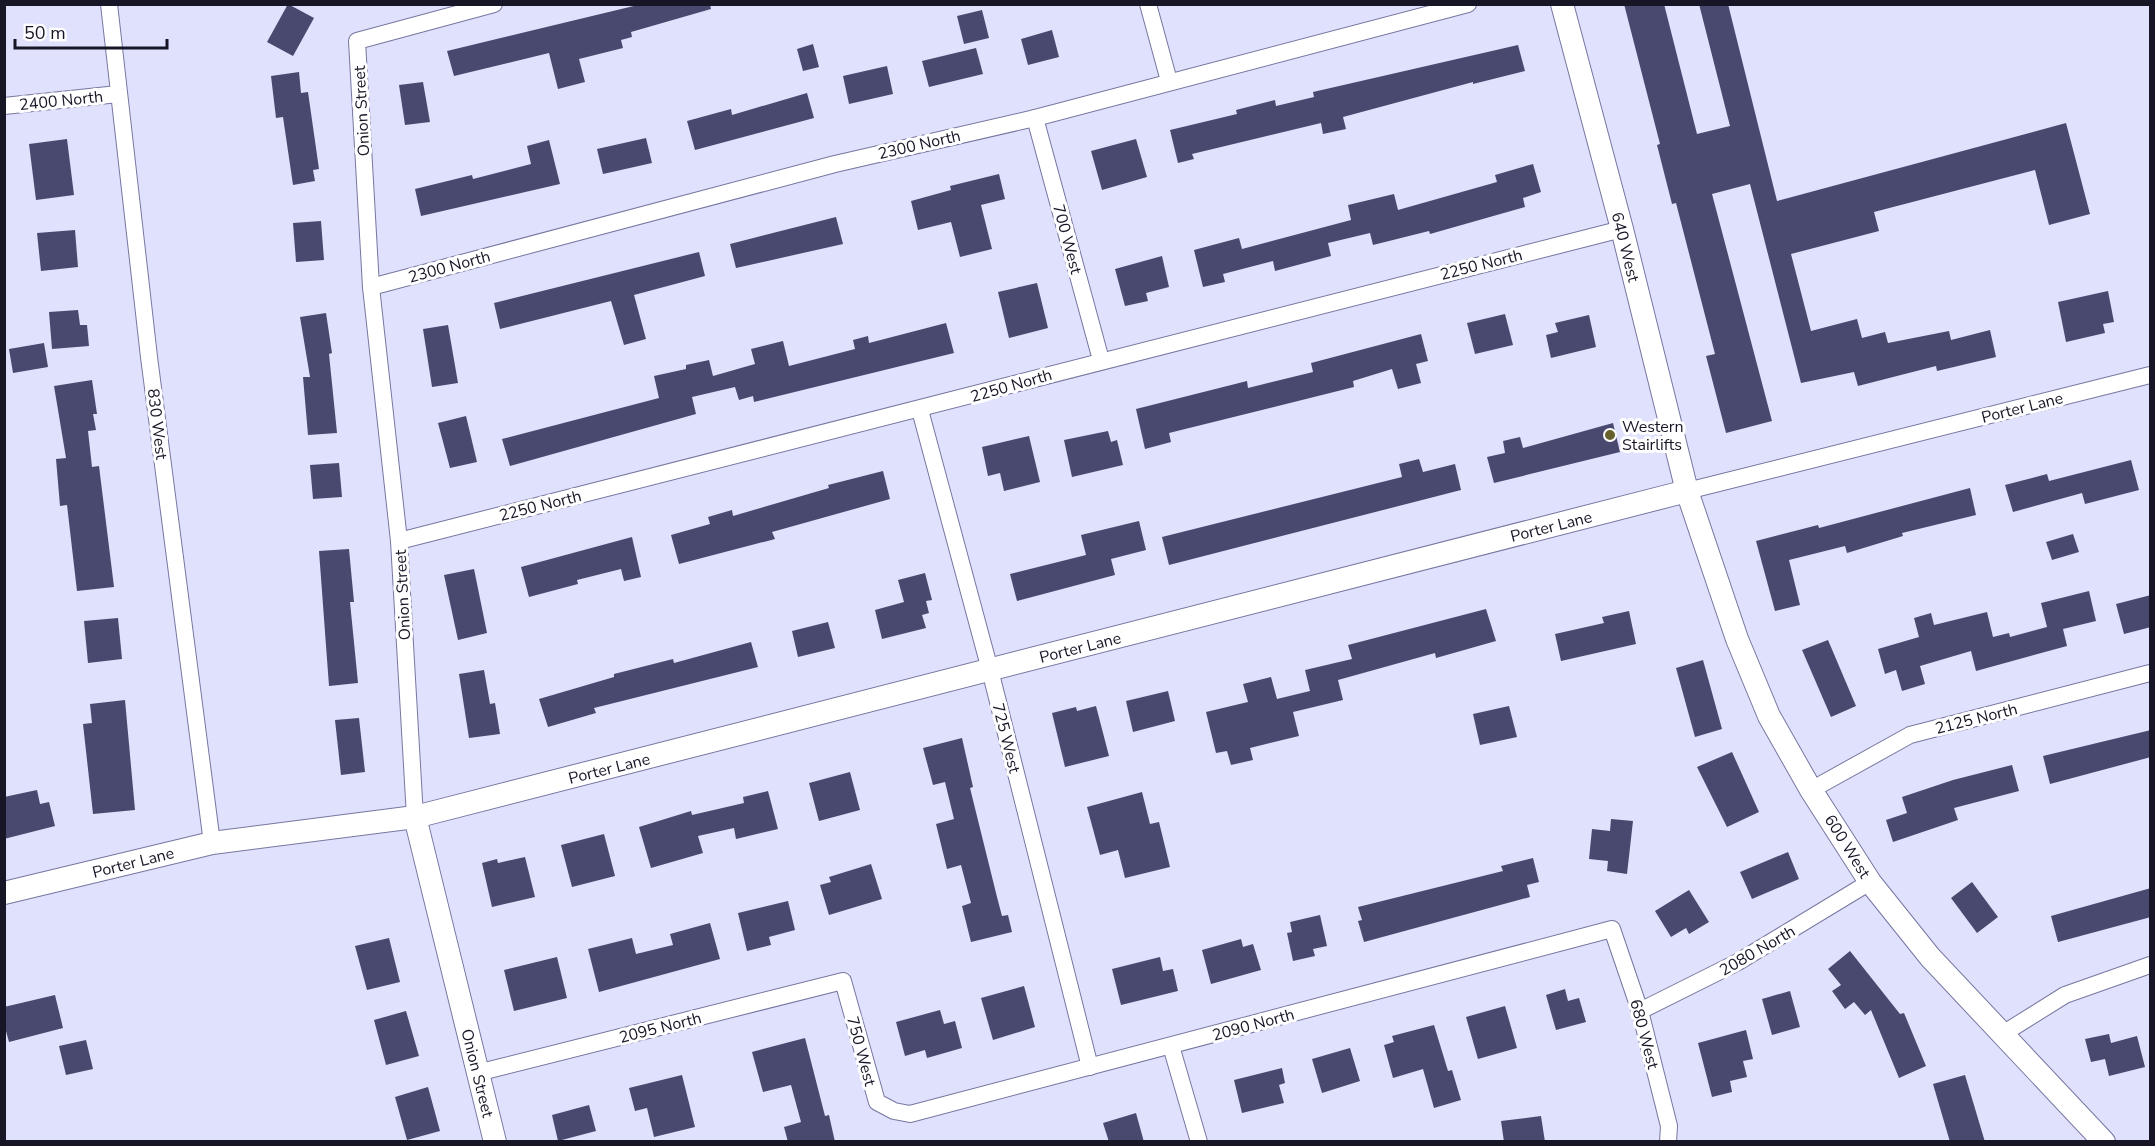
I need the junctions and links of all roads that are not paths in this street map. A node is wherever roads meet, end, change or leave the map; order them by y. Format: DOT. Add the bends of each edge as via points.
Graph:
graph roads {
  1 [pos="110,4"];
  2 [pos="494,4"];
  3 [pos="1148,4"];
  4 [pos="1468,4"];
  5 [pos="1562,4"];
  6 [pos="1169,81"];
  7 [pos="118,94"];
  8 [pos="4,106"];
  9 [pos="1035,118"];
  10 [pos="1622,229"];
  11 [pos="371,286"];
  12 [pos="1101,360"];
  13 [pos="2151,375"];
  14 [pos="921,410"];
  15 [pos="1687,491"];
  16 [pos="399,541"];
  17 [pos="990,670"];
  18 [pos="2151,673"];
  19 [pos="1811,790"];
  20 [pos="415,817"];
  21 [pos="212,843"];
  22 [pos="1870,882"];
  23 [pos="4,894"];
  24 [pos="1612,929"];
  25 [pos="2151,965"];
  26 [pos="843,981"];
  27 [pos="1640,1011"];
  28 [pos="2001,1035"];
  29 [pos="1171,1046"];
  30 [pos="1090,1067"];
  31 [pos="477,1073"];
  32 [pos="894,1111"];
  33 [pos="495,1142"];
  34 [pos="1199,1142"];
  35 [pos="1668,1142"];
  36 [pos="2104,1142"];
  1 -- 7 [label="street, 830 West"];
  2 -- 11 [label="street, Onion Street" via="357,41"];
  3 -- 6 [label="street"];
  4 -- 6 [label="street, 2300 North"];
  5 -- 10 [label="street, 640 West"];
  6 -- 9 [label="street, 2300 North"];
  7 -- 8 [label="street, 2400 North"];
  7 -- 21 [label="street, 830 West"];
  9 -- 11 [label="street, 2300 North" via="835,164"];
  9 -- 12 [label="street, 700 West"];
  10 -- 12 [label="street, 2250 North"];
  10 -- 15 [label="street, 640 West"];
  11 -- 16 [label="street, Onion Street"];
  12 -- 14 [label="street, 2250 North"];
  13 -- 15 [label="street, Porter Lane"];
  14 -- 16 [label="street, 2250 North"];
  14 -- 17 [label="street, 725 West"];
  15 -- 17 [label="street, Porter Lane"];
  15 -- 19 [label="street, 600 West" via="1737,639 1769,716"];
  16 -- 20 [label="street, Onion Street"];
  17 -- 20 [label="street, Porter Lane"];
  17 -- 30 [label="street, 725 West"];
  18 -- 19 [label="street, 2125 North" via="1910,735"];
  19 -- 22 [label="street, 600 West"];
  20 -- 21 [label="street, Porter Lane"];
  20 -- 31 [label="street, Onion Street"];
  21 -- 23 [label="street, Porter Lane"];
  22 -- 27 [label="street, 2080 North" via="1738,962"];
  22 -- 28 [label="street, 600 West" via="1930,957"];
  24 -- 27 [label="street, 680 West"];
  24 -- 29 [label="street, 2090 North"];
  25 -- 28 [label="street" via="2065,995"];
  26 -- 31 [label="street, 2095 North"];
  26 -- 32 [label="street, 750 West" via="877,1102"];
  27 -- 35 [label="street, 680 West" via="1669,1126"];
  28 -- 36 [label="street, 600 West"];
  29 -- 30 [label="street, 2090 North"];
  29 -- 34 [label="street"];
  30 -- 32 [label="street, 2090 North" via="910,1114"];
  31 -- 33 [label="street, Onion Street"];
}
